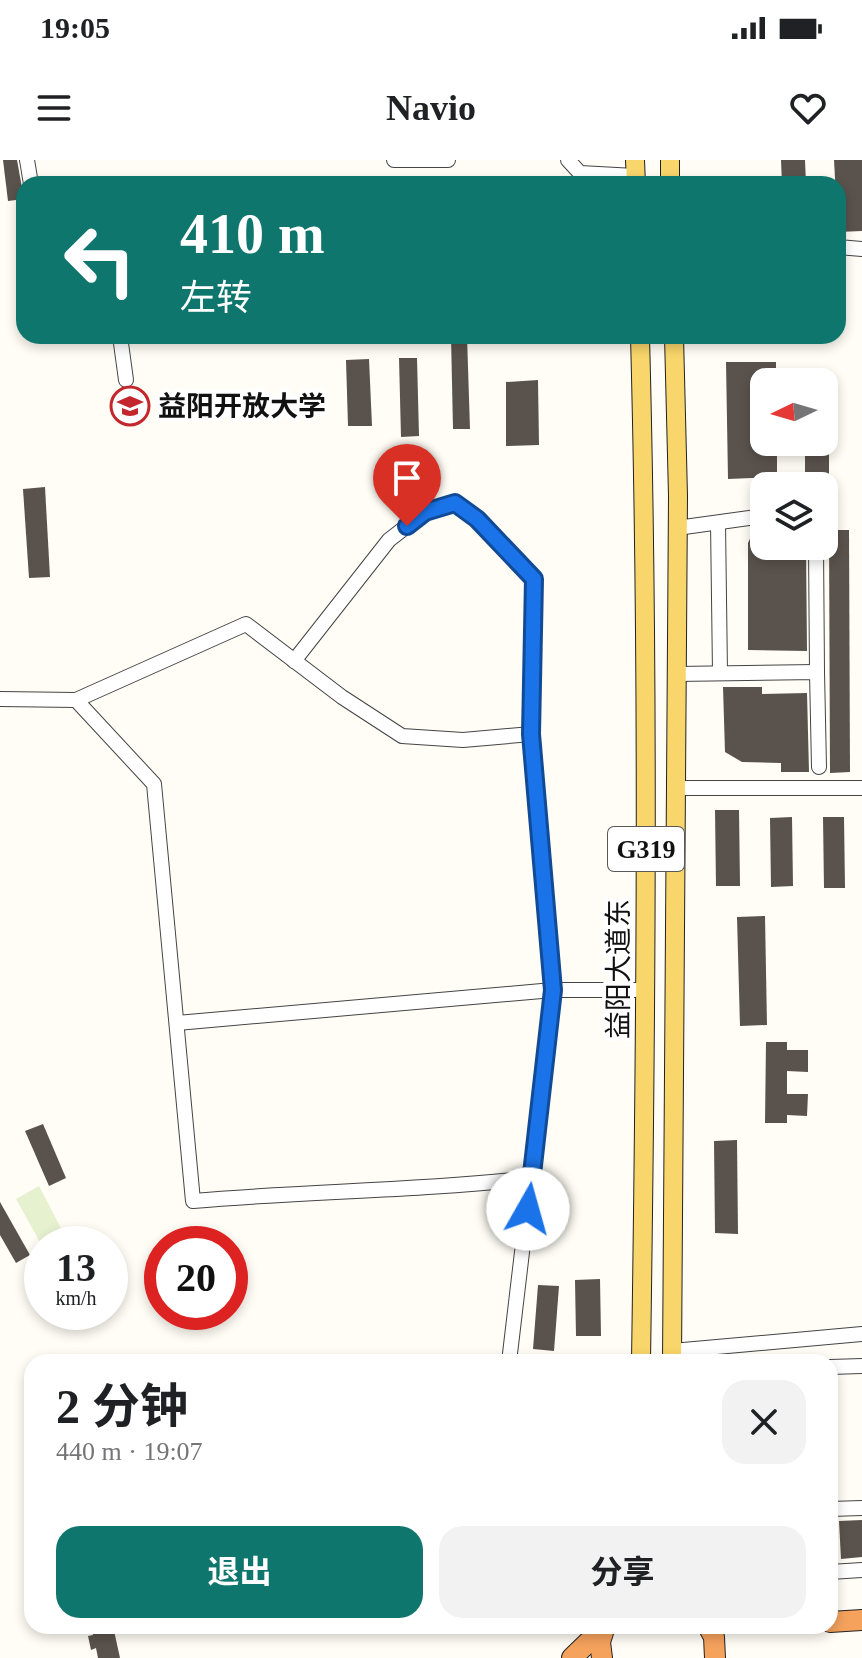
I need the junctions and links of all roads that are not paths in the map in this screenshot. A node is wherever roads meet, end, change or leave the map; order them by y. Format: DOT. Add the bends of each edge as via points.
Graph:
graph roads {
  1 [pos="394,160"];
  2 [pos="448,160"];
  3 [pos="568,160"];
  4 [pos="585,167"];
  5 [pos="635,173"];
  6 [pos="121,344"];
  7 [pos="640,344"];
  8 [pos="674,344"];
  9 [pos="126,380"];
  10 [pos="750,518"];
  11 [pos="718,523"];
  12 [pos="677,528"];
  13 [pos="816,560"];
  14 [pos="294,661"];
  15 [pos="817,672"];
  16 [pos="720,673"];
  17 [pos="676,674"];
  18 [pos="0,699"];
  19 [pos="76,700"];
  20 [pos="531,734"];
  21 [pos="819,767"];
  22 [pos="675,788"];
  23 [pos="862,788"];
  24 [pos="553,990"];
  25 [pos="647,990"];
  26 [pos="177,1023"];
  27 [pos="532,1178"];
  28 [pos="862,1334"];
  29 [pos="510,1354"];
  30 [pos="641,1354"];
  31 [pos="672,1354"];
  32 [pos="712,1354"];
  33 [pos="862,1366"];
  34 [pos="838,1367"];
  35 [pos="862,1508"];
  36 [pos="838,1509"];
  37 [pos="862,1570"];
  38 [pos="838,1572"];
  39 [pos="862,1620"];
  40 [pos="838,1622"];
  41 [pos="597,1634"];
  42 [pos="602,1634"];
  43 [pos="712,1634"];
  44 [pos="572,1658"];
  45 [pos="602,1658"];
  46 [pos="715,1658"];
  1 -- 2 [label="street"];
  3 -- 4 [label="street"];
  4 -- 5 [label="street"];
  6 -- 9 [label="street"];
  7 -- 25 [label="main road, 益阳大道东 / G319"];
  8 -- 12 [label="main road, G319"];
  10 -- 11 [label="street"];
  11 -- 12 [label="street"];
  11 -- 16 [label="street"];
  12 -- 17 [label="main road, G319"];
  13 -- 15 [label="street"];
  14 -- 19 [label="street" via="246,624"];
  14 -- 20 [label="street" via="402,736 463,740"];
  14 -- 20 [label="street" via="389,540 425,512 455,503 534,579"];
  15 -- 16 [label="street"];
  15 -- 21 [label="street"];
  16 -- 17 [label="street"];
  17 -- 22 [label="main road, G319"];
  18 -- 19 [label="street"];
  19 -- 26 [label="street" via="154,784"];
  20 -- 24 [label="street"];
  22 -- 23 [label="street"];
  22 -- 31 [label="main road, G319"];
  24 -- 25 [label="street"];
  24 -- 26 [label="street"];
  24 -- 27 [label="street"];
  25 -- 30 [label="main road, 益阳大道东 / G319"];
  26 -- 27 [label="street" via="193,1201 314,1190 442,1189"];
  27 -- 29 [label="street"];
  28 -- 32 [label="street"];
  33 -- 34 [label="street"];
  35 -- 36 [label="street"];
  37 -- 38 [label="street"];
  39 -- 40 [label="highway"];
  41 -- 44 [label="highway"];
  42 -- 45 [label="highway"];
  43 -- 46 [label="highway"];
}
